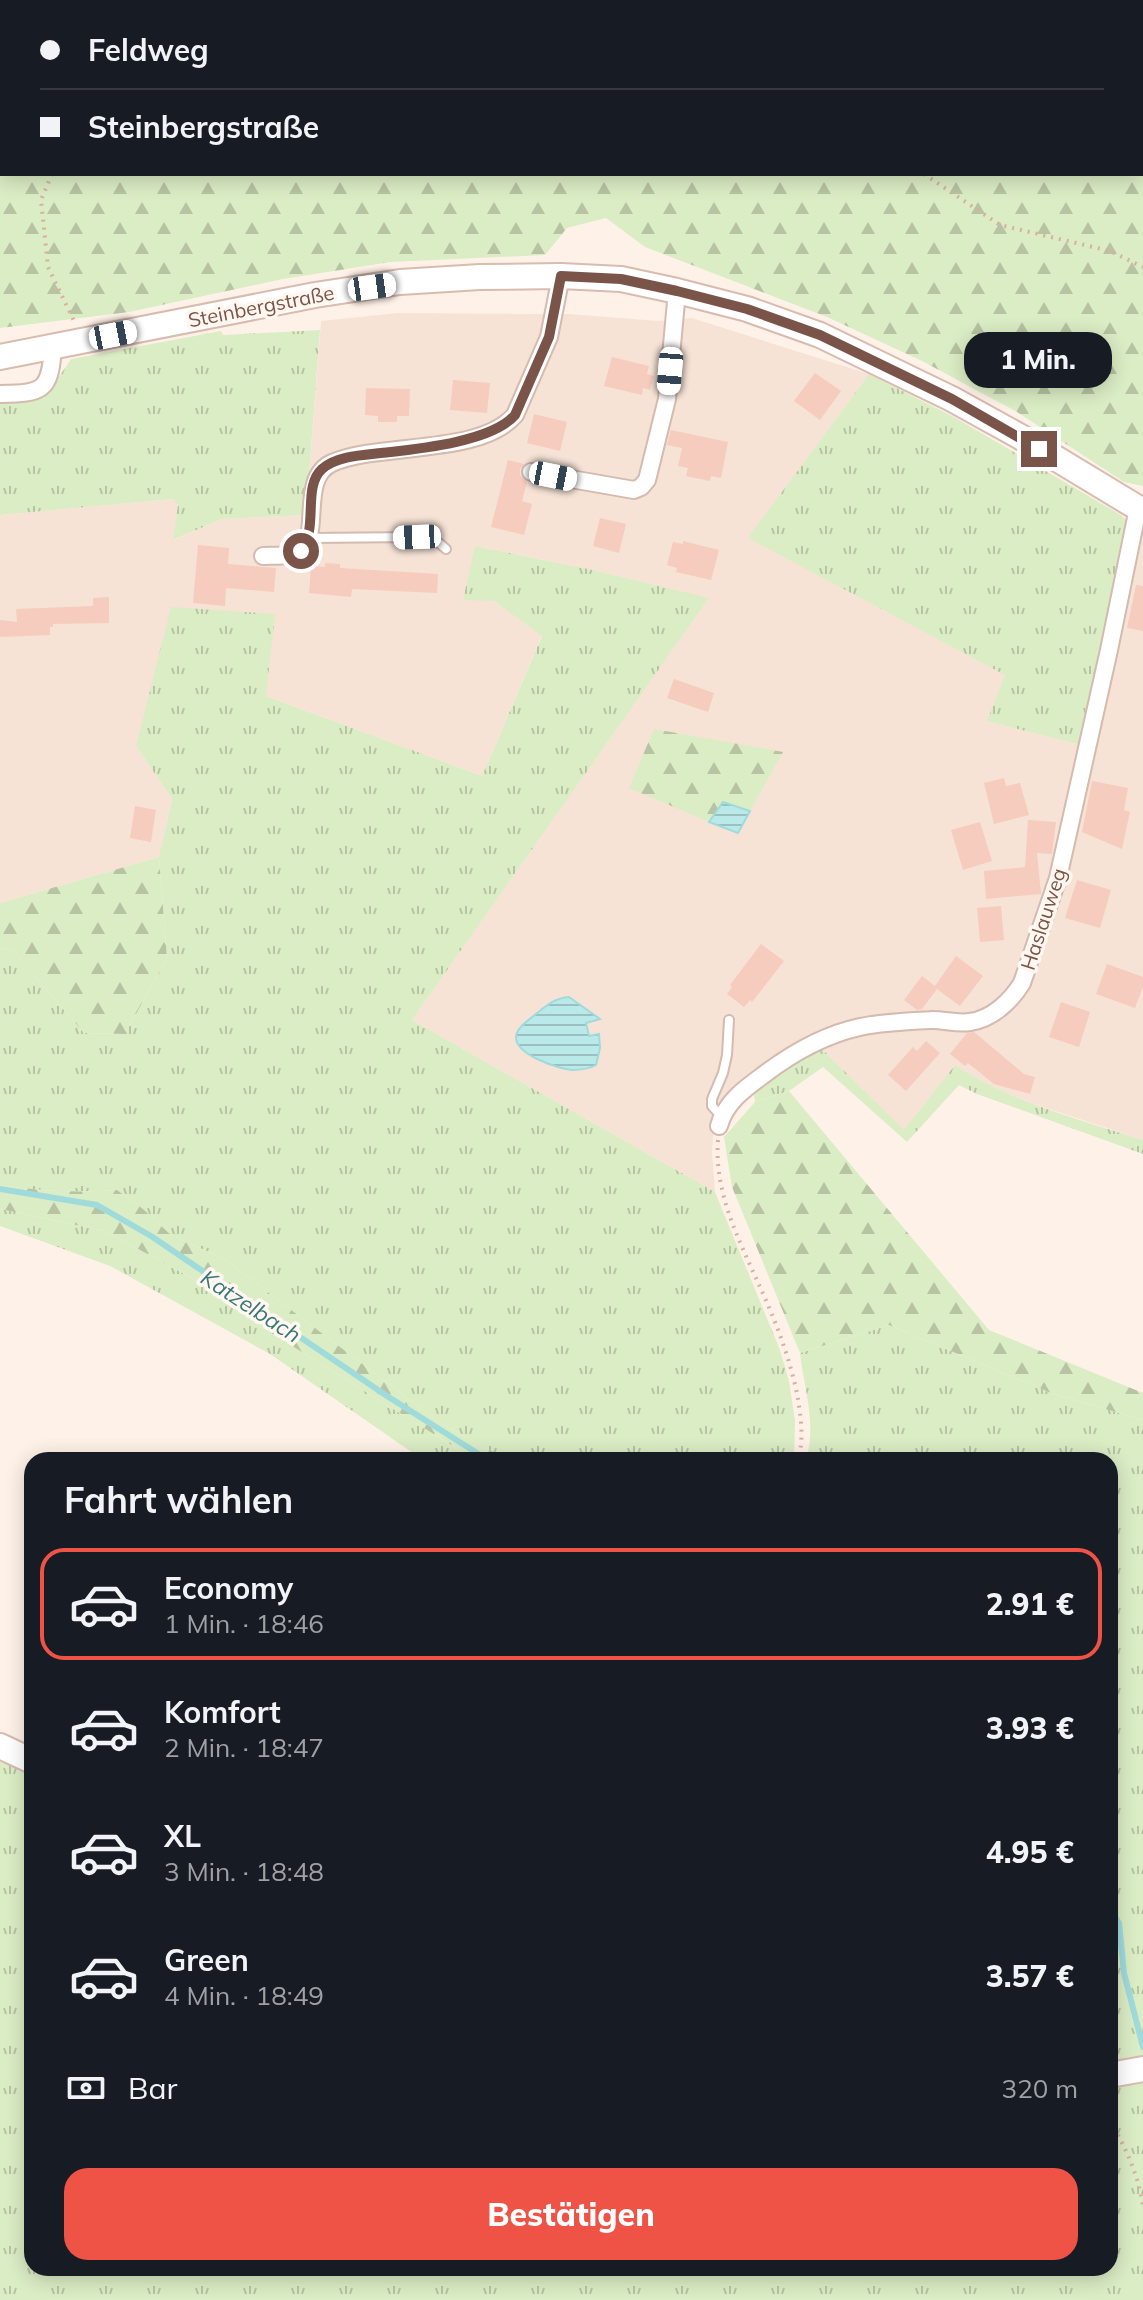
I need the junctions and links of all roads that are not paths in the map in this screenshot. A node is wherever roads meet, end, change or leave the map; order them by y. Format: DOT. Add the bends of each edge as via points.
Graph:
graph roads {
  1 [pos="561,276"];
  2 [pos="677,291"];
  3 [pos="53,347"];
  4 [pos="0,357"];
  5 [pos="0,394"];
  6 [pos="531,472"];
  7 [pos="1141,510"];
  8 [pos="308,538"];
  9 [pos="446,549"];
  10 [pos="263,556"];
  11 [pos="729,1020"];
  12 [pos="720,1121"];
  13 [pos="0,1746"];
  14 [pos="24,1757"];
  15 [pos="1143,2069"];
  16 [pos="1118,2074"];
  1 -- 2 [label="main road, Steinbergstraße" via="621,279"];
  1 -- 3 [label="main road, Steinbergstraße" via="400,282"];
  1 -- 8 [label="street" via="549,337 508,423 485,434 356,456 325,467 316,477"];
  2 -- 6 [label="street" via="667,399 647,480 634,490"];
  2 -- 7 [label="main road, Steinbergstraße" via="820,335 952,399"];
  3 -- 4 [label="main road, Steinbergstraße"];
  3 -- 5 [label="street" via="51,371 42,387"];
  7 -- 12 [label="street, Haslauweg" via="1058,878 1015,995 970,1022 862,1026 826,1037 764,1074"];
  8 -- 9 [label="lane" via="417,537"];
  8 -- 10 [label="street" via="294,554"];
  11 -- 12 [label="lane" via="727,1055 712,1099"];
  13 -- 14 [label="main road"];
  15 -- 16 [label="main road"];
}
